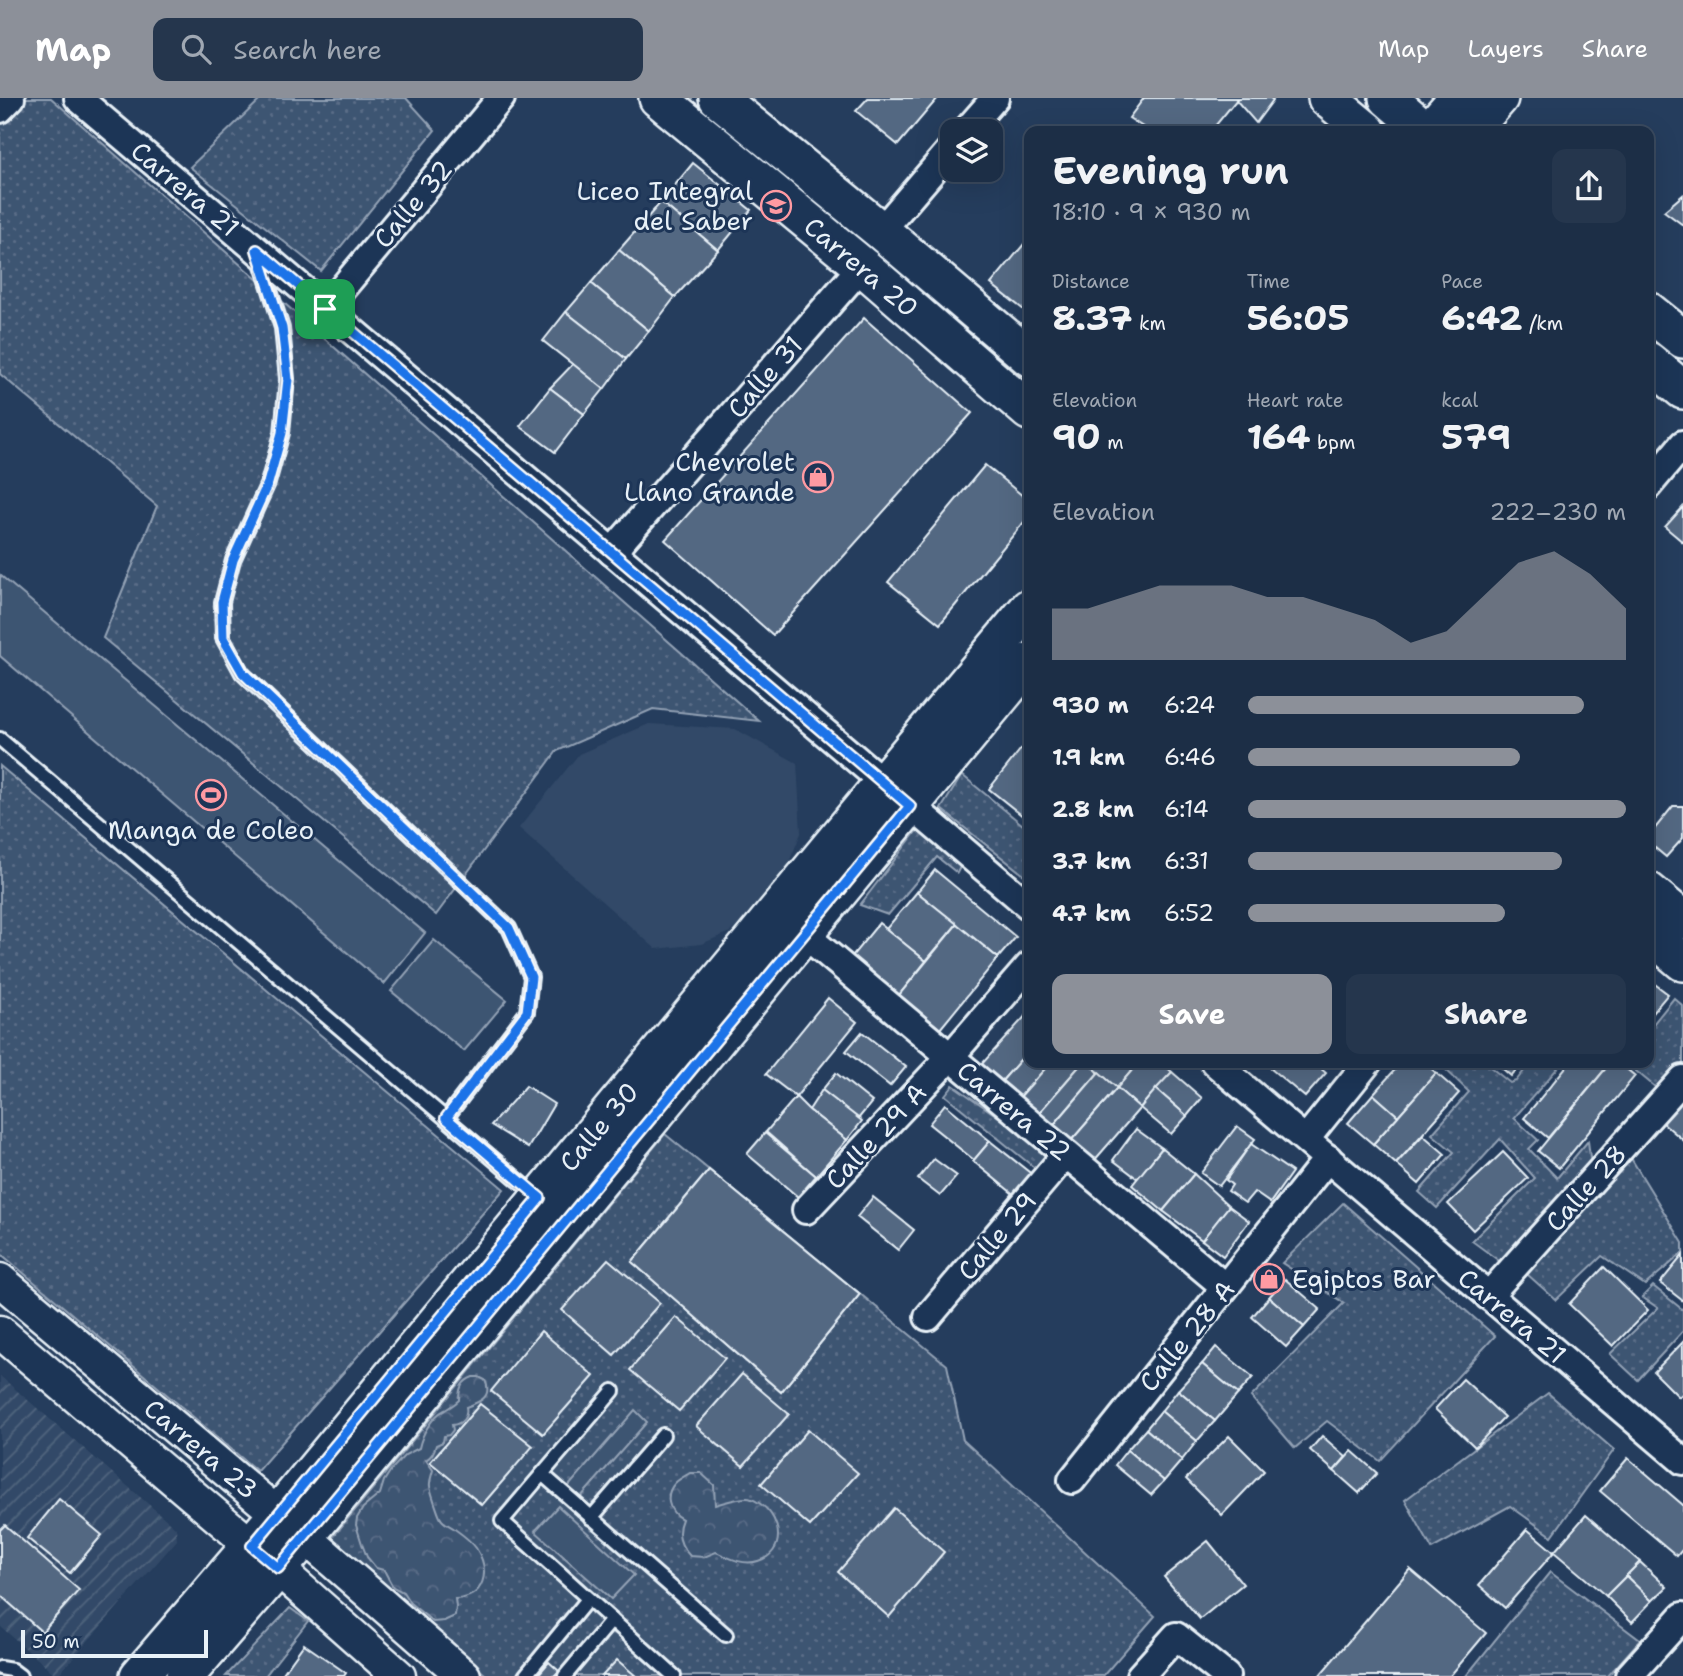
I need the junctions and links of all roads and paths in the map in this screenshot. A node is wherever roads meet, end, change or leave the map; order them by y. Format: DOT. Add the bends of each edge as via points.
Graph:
graph roads {
  1 [pos="11,98"];
  2 [pos="78,98"];
  3 [pos="501,98"];
  4 [pos="658,98"];
  5 [pos="718,98"];
  6 [pos="995,98"];
  7 [pos="1327,98"];
  8 [pos="1388,98"];
  9 [pos="1458,98"];
  10 [pos="1499,98"];
  11 [pos="0,109"];
  12 [pos="977,119"];
  13 [pos="1361,126"];
  14 [pos="1422,126"];
  15 [pos="1433,126"];
  16 [pos="1474,126"];
  17 [pos="940,162"];
  18 [pos="881,231"];
  19 [pos="257,250"];
  20 [pos="862,266"];
  21 [pos="325,309"];
  22 [pos="1654,316"];
  23 [pos="1683,339"];
  24 [pos="1024,353"];
  25 [pos="1654,366"];
  26 [pos="1683,390"];
  27 [pos="1024,407"];
  28 [pos="1683,444"];
  29 [pos="1654,479"];
  30 [pos="612,552"];
  31 [pos="1024,615"];
  32 [pos="1024,667"];
  33 [pos="0,739"];
  34 [pos="896,794"];
  35 [pos="1654,896"];
  36 [pos="1024,902"];
  37 [pos="1683,920"];
  38 [pos="804,934"];
  39 [pos="1654,937"];
  40 [pos="1683,962"];
  41 [pos="1024,972"];
  42 [pos="950,1057"];
  43 [pos="1221,1068"];
  44 [pos="1363,1068"];
  45 [pos="1683,1079"];
  46 [pos="446,1118"];
  47 [pos="1306,1139"];
  48 [pos="1066,1154"];
  49 [pos="1328,1158"];
  50 [pos="540,1198"];
  51 [pos="806,1210"];
  52 [pos="0,1280"];
  53 [pos="1226,1287"];
  54 [pos="1489,1296"];
  55 [pos="928,1317"];
  56 [pos="0,1332"];
  57 [pos="613,1391"];
  58 [pos="663,1435"];
  59 [pos="1683,1461"];
  60 [pos="542,1474"];
  61 [pos="1072,1480"];
  62 [pos="591,1518"];
  63 [pos="292,1526"];
  64 [pos="265,1557"];
  65 [pos="588,1599"];
  66 [pos="1683,1616"];
  67 [pos="612,1620"];
  68 [pos="726,1636"];
  69 [pos="0,1668"];
  70 [pos="20,1676"];
  71 [pos="139,1676"];
  72 [pos="185,1676"];
  73 [pos="399,1676"];
  74 [pos="464,1676"];
  75 [pos="525,1676"];
  76 [pos="565,1676"];
  77 [pos="674,1676"];
  78 [pos="1140,1676"];
  79 [pos="1226,1676"];
  80 [pos="1629,1676"];
  1 -- 11 [label="street"];
  2 -- 19 [label="street, Carrera 21"];
  3 -- 21 [label="street, Calle 32"];
  4 -- 20 [label="main road, Carrera 20"];
  5 -- 18 [label="main road, Carrera 20"];
  6 -- 12 [label="street"];
  7 -- 13 [label="main road"];
  8 -- 14 [label="main road"];
  9 -- 15 [label="main road"];
  10 -- 16 [label="main road"];
  17 -- 18 [label="street"];
  18 -- 24 [label="main road, Carrera 20"];
  19 -- 21 [label="street, Carrera 21"];
  19 -- 46 [label="lane" via="282,328 288,379 282,433 268,483 233,560 222,602 223,638 243,673 509,928 531,977 527,1012"];
  20 -- 27 [label="main road, Carrera 20"];
  20 -- 30 [label="street, Calle 31"];
  21 -- 30 [label="street, Carrera 21"];
  22 -- 23 [label="main road"];
  25 -- 26 [label="main road"];
  28 -- 29 [label="street"];
  30 -- 34 [label="street, Carrera 21"];
  31 -- 34 [label="main road, Calle 30"];
  32 -- 34 [label="main road, Calle 30"];
  33 -- 46 [label="lane"];
  34 -- 36 [label="street, Carrera 21"];
  34 -- 38 [label="main road, Calle 30"];
  34 -- 50 [label="main road, Calle 30"];
  35 -- 37 [label="main road"];
  38 -- 42 [label="street, Carrera 22"];
  38 -- 63 [label="main road, Calle 30"];
  39 -- 40 [label="main road"];
  41 -- 42 [label="street, Calle 29 A"];
  42 -- 48 [label="street, Carrera 22"];
  42 -- 51 [label="street, Calle 29 A"];
  43 -- 47 [label="street, Carrera 21"];
  44 -- 47 [label="street"];
  45 -- 54 [label="street, Calle 28"];
  46 -- 50 [label="lane"];
  47 -- 49 [label="street, Carrera 21"];
  48 -- 53 [label="street, Carrera 22"];
  48 -- 55 [label="street, Calle 29"];
  49 -- 53 [label="street, Calle 28 A"];
  49 -- 54 [label="street, Carrera 21"];
  50 -- 63 [label="main road, Calle 30"];
  52 -- 63 [label="street, Carrera 23"];
  53 -- 61 [label="street, Calle 28 A"];
  54 -- 59 [label="street, Carrera 21"];
  56 -- 64 [label="street, Carrera 23"];
  57 -- 60 [label="lane"];
  58 -- 62 [label="lane"];
  60 -- 62 [label="lane"];
  60 -- 65 [label="lane" via="502,1521"];
  62 -- 68 [label="lane"];
  63 -- 64 [label="main road, Calle 30"];
  63 -- 74 [label="street, Carrera 23"];
  64 -- 71 [label="main road, Calle 30"];
  64 -- 72 [label="main road, Calle 30"];
  64 -- 73 [label="street, Carrera 23"];
  65 -- 67 [label="lane"];
  65 -- 75 [label="lane"];
  66 -- 80 [label="street"];
  67 -- 76 [label="lane"];
  67 -- 77 [label="lane"];
  69 -- 70 [label="lane"];
  78 -- 79 [label="street" via="1176,1636"];
}
